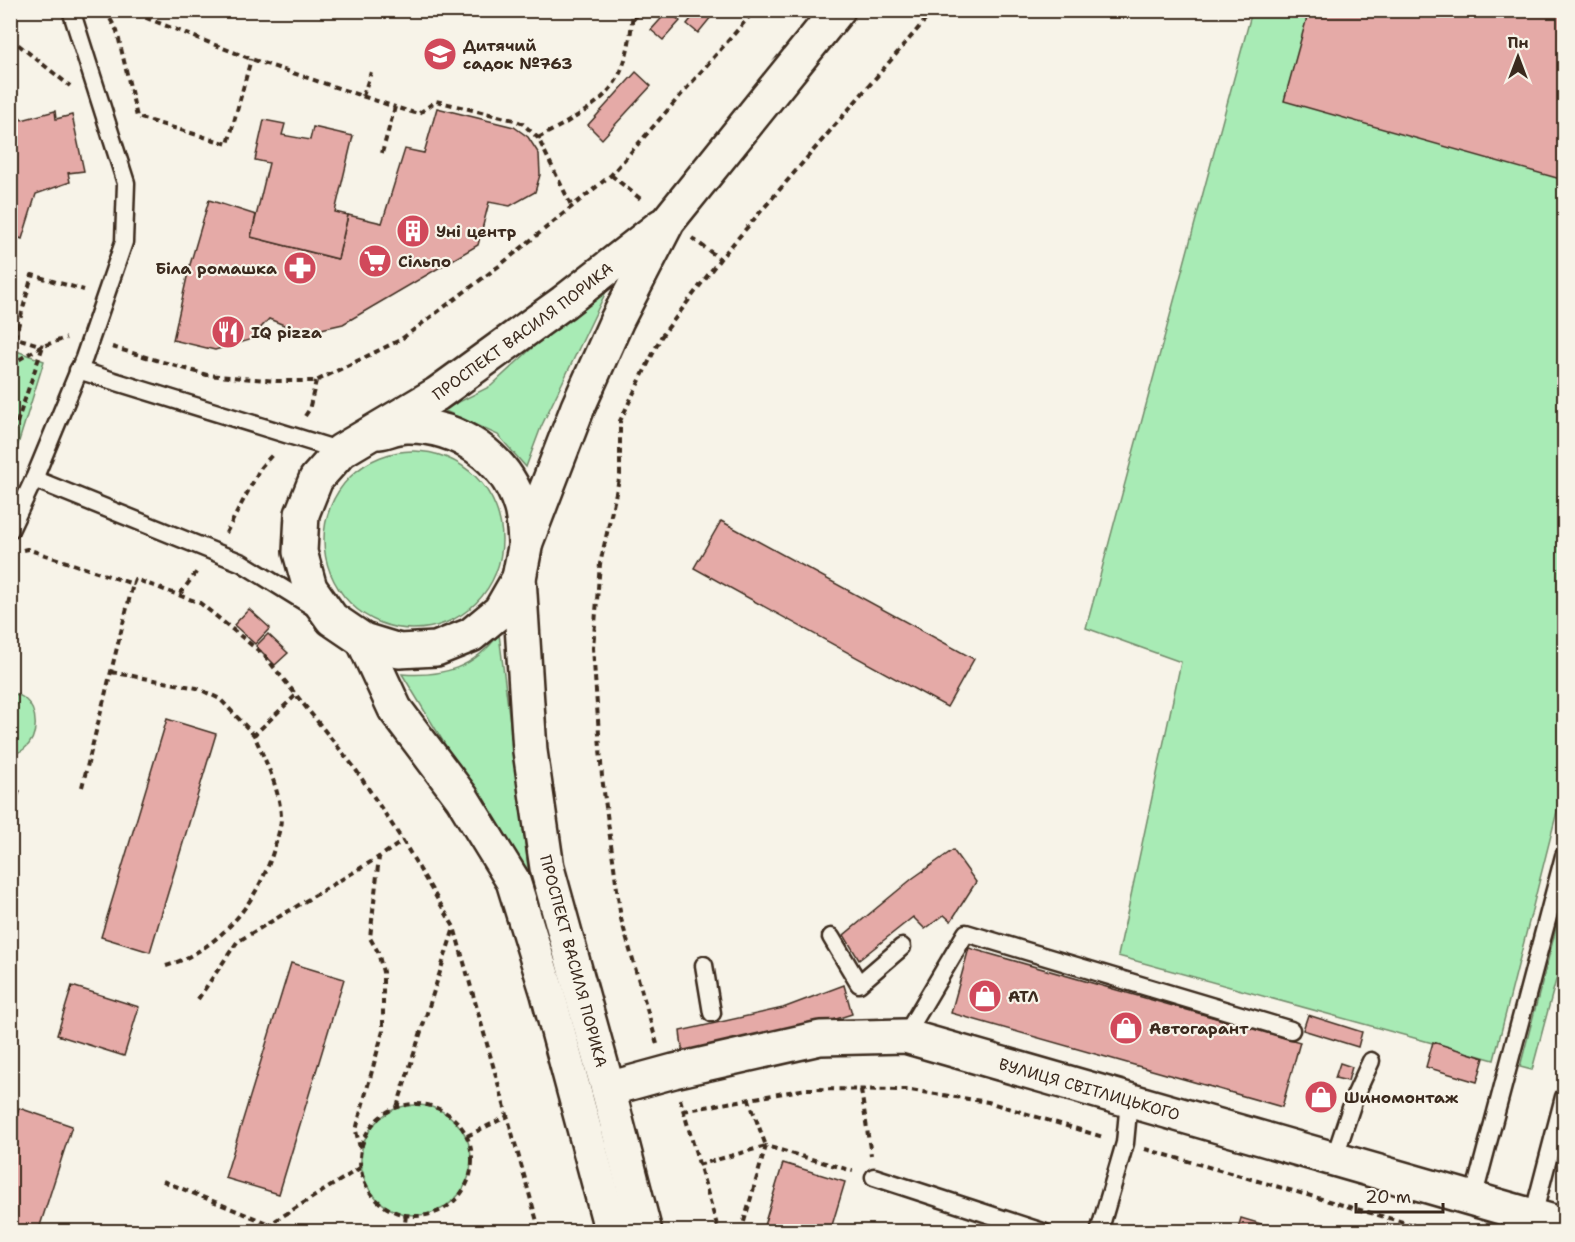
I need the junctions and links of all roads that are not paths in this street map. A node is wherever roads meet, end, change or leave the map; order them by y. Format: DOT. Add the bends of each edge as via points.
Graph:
graph roads {
  1 [pos="71,10"];
  2 [pos="838,10"];
  3 [pos="668,220"];
  4 [pos="78,370"];
  5 [pos="370,434"];
  6 [pos="341,451"];
  7 [pos="34,479"];
  8 [pos="10,530"];
  9 [pos="526,542"];
  10 [pos="519,578"];
  11 [pos="332,619"];
  12 [pos="363,640"];
  13 [pos="1564,856"];
  14 [pos="831,937"];
  15 [pos="902,947"];
  16 [pos="704,965"];
  17 [pos="712,1013"];
  18 [pos="1291,1030"];
  19 [pos="905,1036"];
  20 [pos="1371,1061"];
  21 [pos="608,1089"];
  22 [pos="1564,1097"];
  23 [pos="1129,1101"];
  24 [pos="1334,1159"];
  25 [pos="874,1177"];
  26 [pos="1473,1199"];
  27 [pos="1533,1216"];
  28 [pos="1564,1225"];
  29 [pos="612,1232"];
  30 [pos="645,1232"];
  31 [pos="1042,1232"];
  32 [pos="1099,1232"];
  1 -- 4 [label="lane" via="126,183 124,242"];
  2 -- 3 [label="street, ПРОСПЕКТ ВАСИЛЯ ПОРИКА"];
  3 -- 5 [label="street, ПРОСПЕКТ ВАСИЛЯ ПОРИКА" via="437,394"];
  3 -- 9 [label="street, ПРОСПЕКТ ВАСИЛЯ ПОРИКА" via="578,407"];
  4 -- 6 [label="lane"];
  4 -- 7 [label="lane" via="62,425"];
  5 -- 6 [label="street, ПРОСПЕКТ ВАСИЛЯ ПОРИКА"];
  5 -- 9 [label="street, ПРОСПЕКТ ВАСИЛЯ ПОРИКА" via="406,426 443,430 477,446 504,472 520,505"];
  6 -- 11 [label="street, ПРОСПЕКТ ВАСИЛЯ ПОРИКА" via="316,479 302,514 300,542 310,588"];
  7 -- 8 [label="lane"];
  7 -- 11 [label="lane" via="242,563"];
  9 -- 10 [label="street, ПРОСПЕКТ ВАСИЛЯ ПОРИКА"];
  10 -- 12 [label="street, ПРОСПЕКТ ВАСИЛЯ ПОРИКА" via="500,611 463,639 436,649 399,651"];
  10 -- 21 [label="street, ПРОСПЕКТ ВАСИЛЯ ПОРИКА" via="530,751 547,868"];
  11 -- 12 [label="street, ПРОСПЕКТ ВАСИЛЯ ПОРИКА"];
  12 -- 29 [label="street, ПРОСПЕКТ ВАСИЛЯ ПОРИКА" via="395,709 462,798 513,881 548,994"];
  13 -- 26 [label="lane"];
  14 -- 15 [label="lane" via="859,984"];
  16 -- 17 [label="lane"];
  18 -- 19 [label="lane" via="966,933"];
  19 -- 21 [label="street, ВУЛИЦЯ СВІТЛИЦЬКОГО" via="820,1038"];
  19 -- 23 [label="street, ВУЛИЦЯ СВІТЛИЦЬКОГО"];
  20 -- 24 [label="lane" via="1354,1096"];
  21 -- 30 [label="street, ПРОСПЕКТ ВАСИЛЯ ПОРИКА"];
  22 -- 27 [label="lane"];
  23 -- 24 [label="street, ВУЛИЦЯ СВІТЛИЦЬКОГО"];
  23 -- 32 [label="lane" via="1125,1143"];
  24 -- 26 [label="street, ВУЛИЦЯ СВІТЛИЦЬКОГО"];
  25 -- 31 [label="lane"];
  26 -- 27 [label="street, ВУЛИЦЯ СВІТЛИЦЬКОГО"];
  27 -- 28 [label="street, ВУЛИЦЯ СВІТЛИЦЬКОГО"];
}
